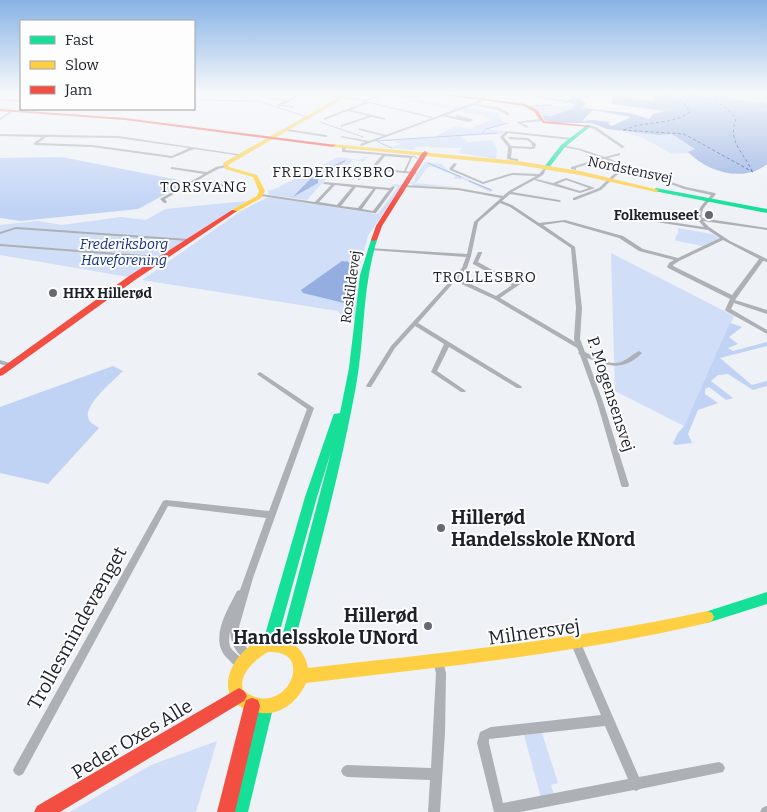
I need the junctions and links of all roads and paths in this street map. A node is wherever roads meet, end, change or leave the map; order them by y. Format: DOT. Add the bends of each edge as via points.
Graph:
graph roads {
  1 [pos="202,131"];
  2 [pos="286,131"];
  3 [pos="294,131"];
  4 [pos="368,131"];
  5 [pos="396,131"];
  6 [pos="582,131"];
  7 [pos="600,131"];
  8 [pos="46,135"];
  9 [pos="384,135"];
  10 [pos="1,136"];
  11 [pos="326,136"];
  12 [pos="342,137"];
  13 [pos="509,138"];
  14 [pos="571,139"];
  15 [pos="270,140"];
  16 [pos="368,142"];
  17 [pos="361,145"];
  18 [pos="510,146"];
  19 [pos="563,146"];
  20 [pos="623,147"];
  21 [pos="193,148"];
  22 [pos="344,148"];
  23 [pos="385,154"];
  24 [pos="427,154"];
  25 [pos="619,154"];
  26 [pos="242,155"];
  27 [pos="604,159"];
  28 [pos="517,160"];
  29 [pos="455,164"];
  30 [pos="224,166"];
  31 [pos="346,166"];
  32 [pos="172,168"];
  33 [pos="371,169"];
  34 [pos="575,169"];
  35 [pos="410,172"];
  36 [pos="543,172"];
  37 [pos="207,173"];
  38 [pos="470,178"];
  39 [pos="533,178"];
  40 [pos="359,179"];
  41 [pos="608,180"];
  42 [pos="663,180"];
  43 [pos="193,181"];
  44 [pos="325,183"];
  45 [pos="334,184"];
  46 [pos="555,184"];
  47 [pos="355,186"];
  48 [pos="375,188"];
  49 [pos="241,189"];
  50 [pos="400,189"];
  51 [pos="458,189"];
  52 [pos="509,193"];
  53 [pos="261,195"];
  54 [pos="504,197"];
  55 [pos="711,197"];
  56 [pos="574,199"];
  57 [pos="559,201"];
  58 [pos="165,202"];
  59 [pos="317,202"];
  60 [pos="499,202"];
  61 [pos="338,206"];
  62 [pos="359,210"];
  63 [pos="767,211"];
  64 [pos="624,216"];
  65 [pos="699,219"];
  66 [pos="538,224"];
  67 [pos="709,229"];
  68 [pos="767,229"];
  69 [pos="0,233"];
  70 [pos="724,238"];
  71 [pos="188,240"];
  72 [pos="0,245"];
  73 [pos="370,250"];
  74 [pos="480,253"];
  75 [pos="469,256"];
  76 [pos="156,257"];
  77 [pos="679,260"];
  78 [pos="765,260"];
  79 [pos="526,278"];
  80 [pos="455,279"];
  81 [pos="516,285"];
  82 [pos="496,298"];
  83 [pos="732,300"];
  84 [pos="767,312"];
  85 [pos="414,322"];
  86 [pos="767,332"];
  87 [pos="448,343"];
  88 [pos="580,350"];
  89 [pos="639,353"];
  90 [pos="0,362"];
  91 [pos="11,365"];
  92 [pos="0,372"];
  93 [pos="260,374"];
  94 [pos="368,386"];
  95 [pos="520,387"];
  96 [pos="351,388"];
  97 [pos="463,391"];
  98 [pos="625,485"];
  99 [pos="272,515"];
  100 [pos="306,516"];
  101 [pos="321,517"];
  102 [pos="248,578"];
  103 [pos="767,598"];
  104 [pos="576,644"];
  105 [pos="270,645"];
  106 [pos="286,648"];
  107 [pos="247,655"];
  108 [pos="438,661"];
  109 [pos="240,664"];
  110 [pos="302,676"];
  111 [pos="239,696"];
  112 [pos="252,706"];
  113 [pos="265,708"];
  114 [pos="608,720"];
  115 [pos="718,768"];
  116 [pos="19,770"];
  117 [pos="347,771"];
  118 [pos="436,774"];
  119 [pos="636,785"];
  120 [pos="497,811"];
  121 [pos="43,812"];
  122 [pos="226,812"];
  123 [pos="238,812"];
  124 [pos="434,812"];
  1 -- 15 [label="street"];
  2 -- 15 [label="street"];
  3 -- 11 [label="street"];
  4 -- 9 [label="street"];
  5 -- 9 [label="street"];
  6 -- 14 [label="street"];
  7 -- 20 [label="street"];
  8 -- 10 [label="street"];
  8 -- 21 [label="street" via="123,138"];
  8 -- 21 [label="street" via="35,144 91,146 172,157"];
  9 -- 16 [label="street"];
  12 -- 16 [label="street"];
  13 -- 18 [label="street" via="528,139 534,144 533,148"];
  14 -- 18 [label="street" via="507,132 502,137"];
  14 -- 19 [label="street"];
  15 -- 22 [label="street"];
  15 -- 24 [label="street"];
  15 -- 26 [label="street"];
  16 -- 17 [label="street"];
  18 -- 28 [label="street" via="509,159"];
  19 -- 27 [label="street" via="584,150"];
  19 -- 36 [label="street"];
  21 -- 26 [label="street"];
  22 -- 23 [label="street" via="342,151"];
  22 -- 24 [label="street"];
  23 -- 33 [label="street"];
  23 -- 35 [label="street" via="412,158"];
  24 -- 35 [label="street, Roskildevej"];
  24 -- 36 [label="street, Nordstensvej"];
  25 -- 27 [label="street"];
  26 -- 30 [label="street"];
  27 -- 34 [label="street" via="572,168"];
  27 -- 41 [label="street" via="630,169"];
  29 -- 38 [label="street" via="451,169"];
  30 -- 37 [label="street"];
  30 -- 53 [label="street" via="253,175"];
  31 -- 33 [label="street"];
  32 -- 37 [label="street"];
  33 -- 35 [label="street"];
  33 -- 40 [label="street"];
  35 -- 50 [label="street, Roskildevej"];
  36 -- 38 [label="street" via="512,174 483,183"];
  36 -- 39 [label="street"];
  36 -- 41 [label="street, Nordstensvej"];
  37 -- 43 [label="street"];
  38 -- 51 [label="street"];
  39 -- 46 [label="street"];
  39 -- 52 [label="street"];
  41 -- 55 [label="street, Nordstensvej"];
  41 -- 56 [label="street" via="600,188"];
  42 -- 55 [label="street"];
  43 -- 49 [label="street"];
  43 -- 58 [label="street" via="162,198"];
  44 -- 45 [label="street"];
  45 -- 47 [label="street"];
  45 -- 59 [label="street"];
  46 -- 46 [label="street" via="580,192 593,188 566,179"];
  47 -- 48 [label="street"];
  47 -- 61 [label="street"];
  48 -- 50 [label="street"];
  48 -- 62 [label="street"];
  50 -- 51 [label="street"];
  50 -- 62 [label="street" via="375,212"];
  50 -- 73 [label="street, Roskildevej" via="379,226"];
  51 -- 54 [label="street"];
  52 -- 54 [label="street"];
  52 -- 57 [label="street"];
  53 -- 59 [label="street"];
  53 -- 71 [label="street"];
  54 -- 60 [label="street"];
  55 -- 63 [label="street, Nordstensvej"];
  55 -- 65 [label="street" via="702,206"];
  59 -- 61 [label="street"];
  60 -- 66 [label="street, P. Mogensensvej"];
  60 -- 75 [label="street" via="476,222"];
  61 -- 62 [label="street"];
  64 -- 67 [label="street"];
  65 -- 67 [label="street"];
  65 -- 68 [label="street"];
  66 -- 77 [label="street" via="563,221 621,237 641,250"];
  66 -- 88 [label="street, P. Mogensensvej" via="573,247"];
  67 -- 70 [label="street"];
  69 -- 71 [label="street" via="16,228"];
  70 -- 77 [label="street"];
  70 -- 78 [label="street"];
  71 -- 91 [label="street"];
  72 -- 76 [label="street"];
  73 -- 75 [label="street"];
  73 -- 96 [label="street, Roskildevej"];
  74 -- 81 [label="street" via="475,263"];
  75 -- 80 [label="street"];
  77 -- 83 [label="street" via="670,267"];
  78 -- 83 [label="street"];
  79 -- 81 [label="street"];
  80 -- 82 [label="street"];
  80 -- 85 [label="street"];
  81 -- 82 [label="street"];
  82 -- 88 [label="street"];
  83 -- 84 [label="street"];
  83 -- 86 [label="street" via="728,310"];
  85 -- 87 [label="street"];
  85 -- 94 [label="street"];
  87 -- 95 [label="street"];
  87 -- 97 [label="street" via="434,372"];
  88 -- 89 [label="street" via="613,366 622,365"];
  88 -- 98 [label="street, P. Mogensensvej" via="600,402"];
  90 -- 91 [label="street"];
  91 -- 92 [label="street"];
  93 -- 99 [label="street" via="312,408"];
  96 -- 100 [label="street, Roskildevej" via="339,414"];
  96 -- 101 [label="street, Roskildevej"];
  99 -- 102 [label="street"];
  99 -- 116 [label="street, Trollesmindevænget" via="166,503"];
  100 -- 101 [label="street"];
  100 -- 105 [label="street, Roskildevej"];
  101 -- 106 [label="street, Roskildevej"];
  102 -- 107 [label="street" via="234,636"];
  102 -- 109 [label="street" via="224,636 227,652"];
  103 -- 104 [label="street, Milnersvej" via="704,618"];
  104 -- 108 [label="street, Milnersvej"];
  104 -- 114 [label="street"];
  105 -- 106 [label="street"];
  105 -- 107 [label="street"];
  106 -- 110 [label="street" via="299,660"];
  107 -- 109 [label="street"];
  108 -- 110 [label="street, Milnersvej"];
  108 -- 118 [label="street" via="441,673"];
  109 -- 111 [label="street" via="235,680"];
  110 -- 113 [label="street" via="288,700"];
  111 -- 112 [label="street"];
  111 -- 121 [label="street, Peder Oxes Alle"];
  112 -- 113 [label="street"];
  112 -- 122 [label="street"];
  113 -- 123 [label="street"];
  114 -- 119 [label="street"];
  114 -- 120 [label="street" via="484,736"];
  115 -- 119 [label="street"];
  117 -- 118 [label="street"];
  118 -- 124 [label="street"];
  119 -- 120 [label="street"];
}
